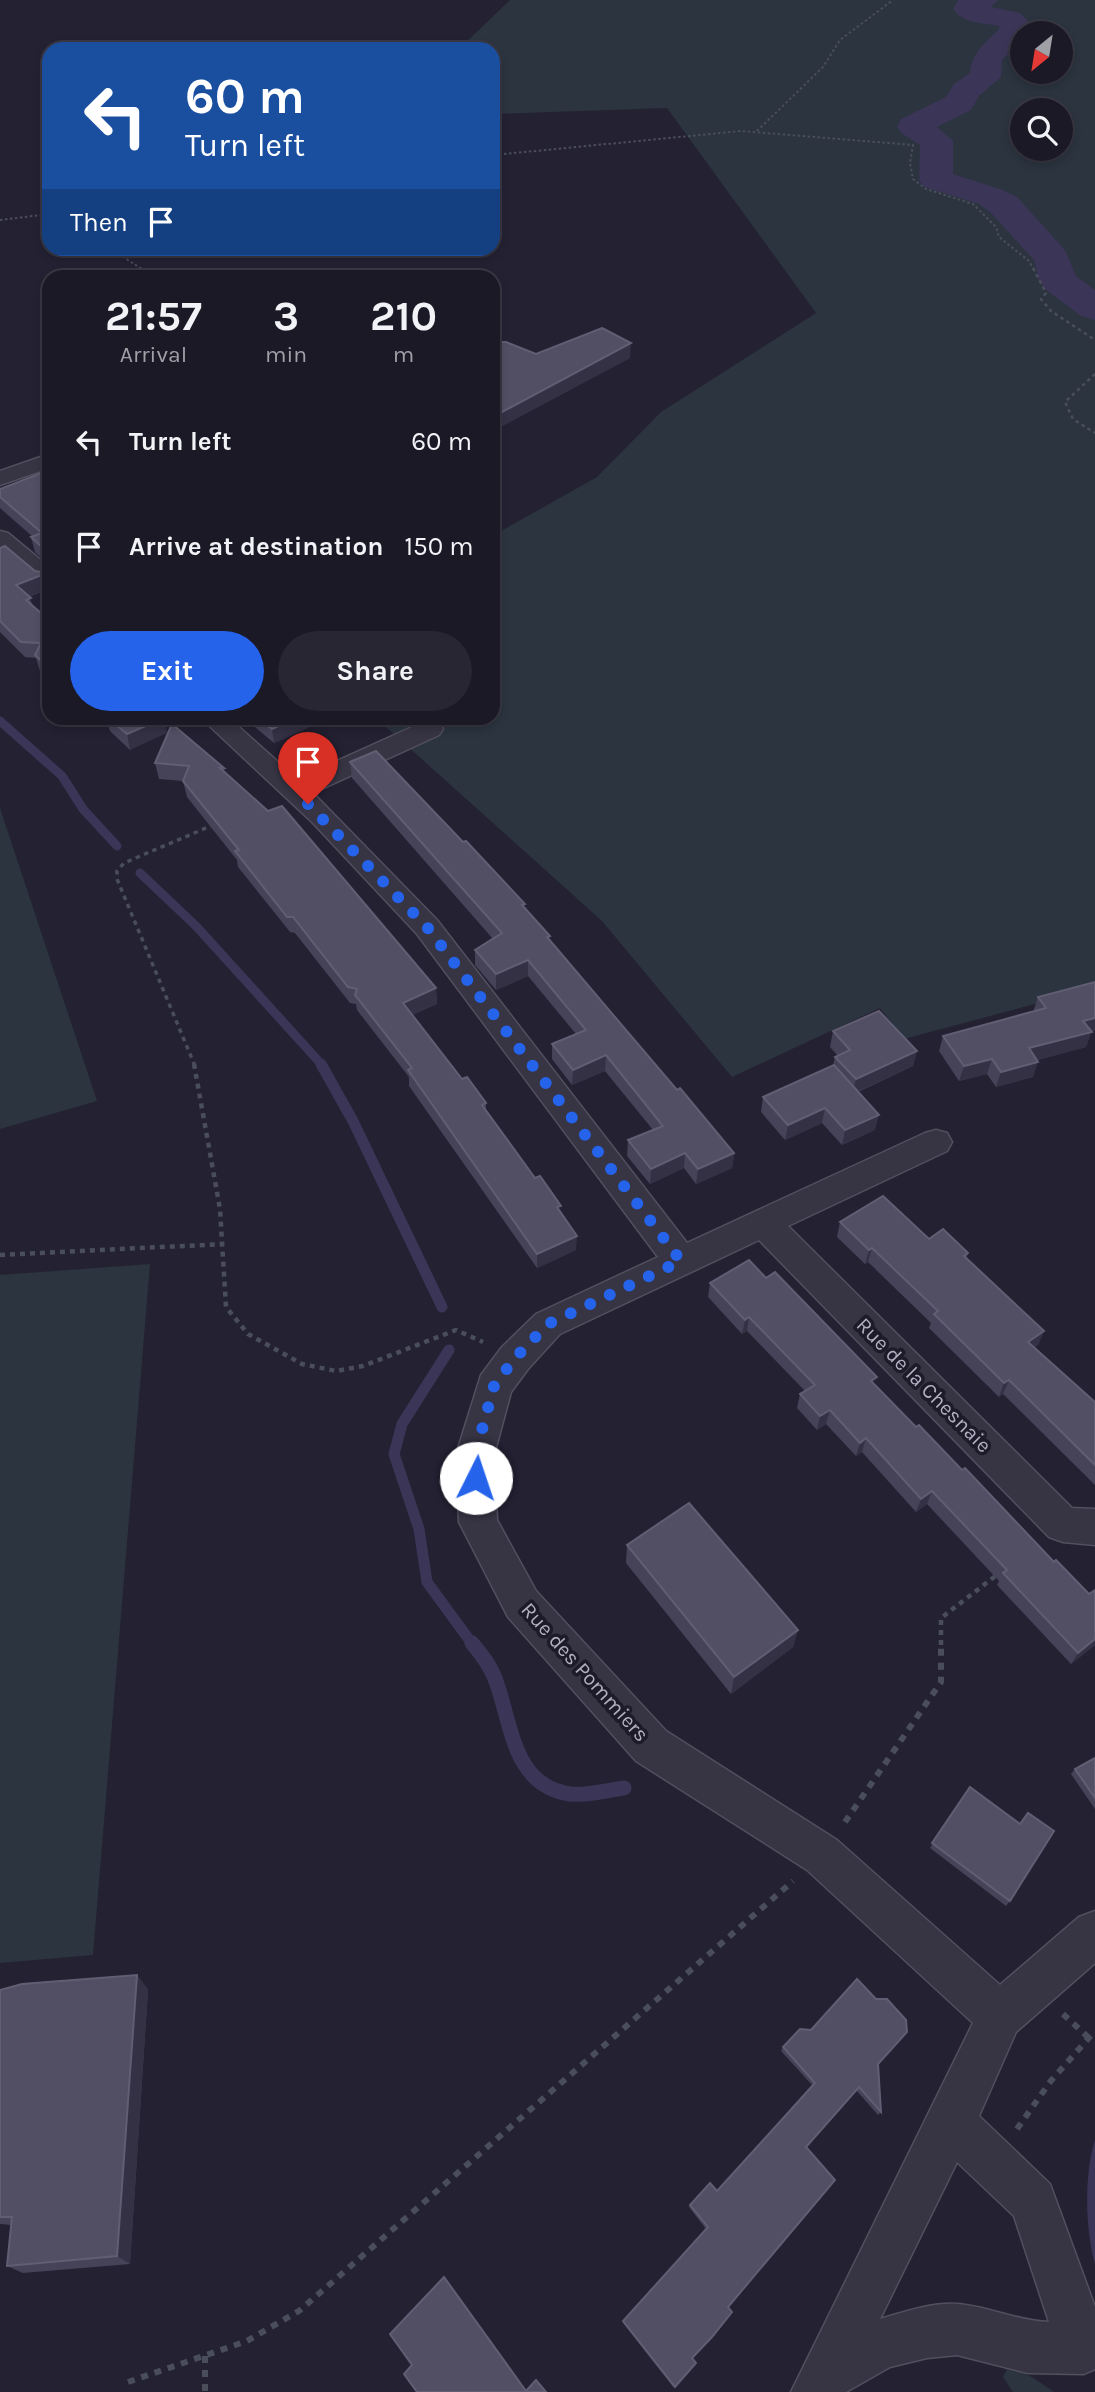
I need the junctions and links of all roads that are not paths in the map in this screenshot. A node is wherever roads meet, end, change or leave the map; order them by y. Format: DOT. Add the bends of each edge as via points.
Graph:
graph roads {
  1 [pos="42,463"];
  2 [pos="0,478"];
  3 [pos="0,538"];
  4 [pos="42,573"];
  5 [pos="222,725"];
  6 [pos="430,729"];
  7 [pos="294,791"];
  8 [pos="936,1142"];
  9 [pos="762,1222"];
  10 [pos="681,1261"];
  11 [pos="1095,1527"];
  12 [pos="1095,1933"];
  13 [pos="1000,2016"];
  14 [pos="951,2123"];
  15 [pos="823,2382"];
  1 -- 2 [label="street"];
  3 -- 4 [label="street"];
  5 -- 7 [label="street"];
  6 -- 7 [label="street"];
  7 -- 10 [label="street" via="427,927"];
  8 -- 9 [label="street, Rue des Pommiers"];
  9 -- 10 [label="street, Rue des Pommiers"];
  9 -- 11 [label="street, Rue de la Chesnaie" via="1063,1525"];
  10 -- 13 [label="street, Rue des Pommiers" via="548,1324 515,1358 494,1386 475,1455 478,1522 522,1604 651,1746 822,1855"];
  12 -- 13 [label="street"];
  13 -- 14 [label="street"];
  14 -- 15 [label="street"];
  14 -- 15 [label="street" via="1033,2201 1084,2348 1028,2347 957,2329 927,2332 881,2344"];
}
